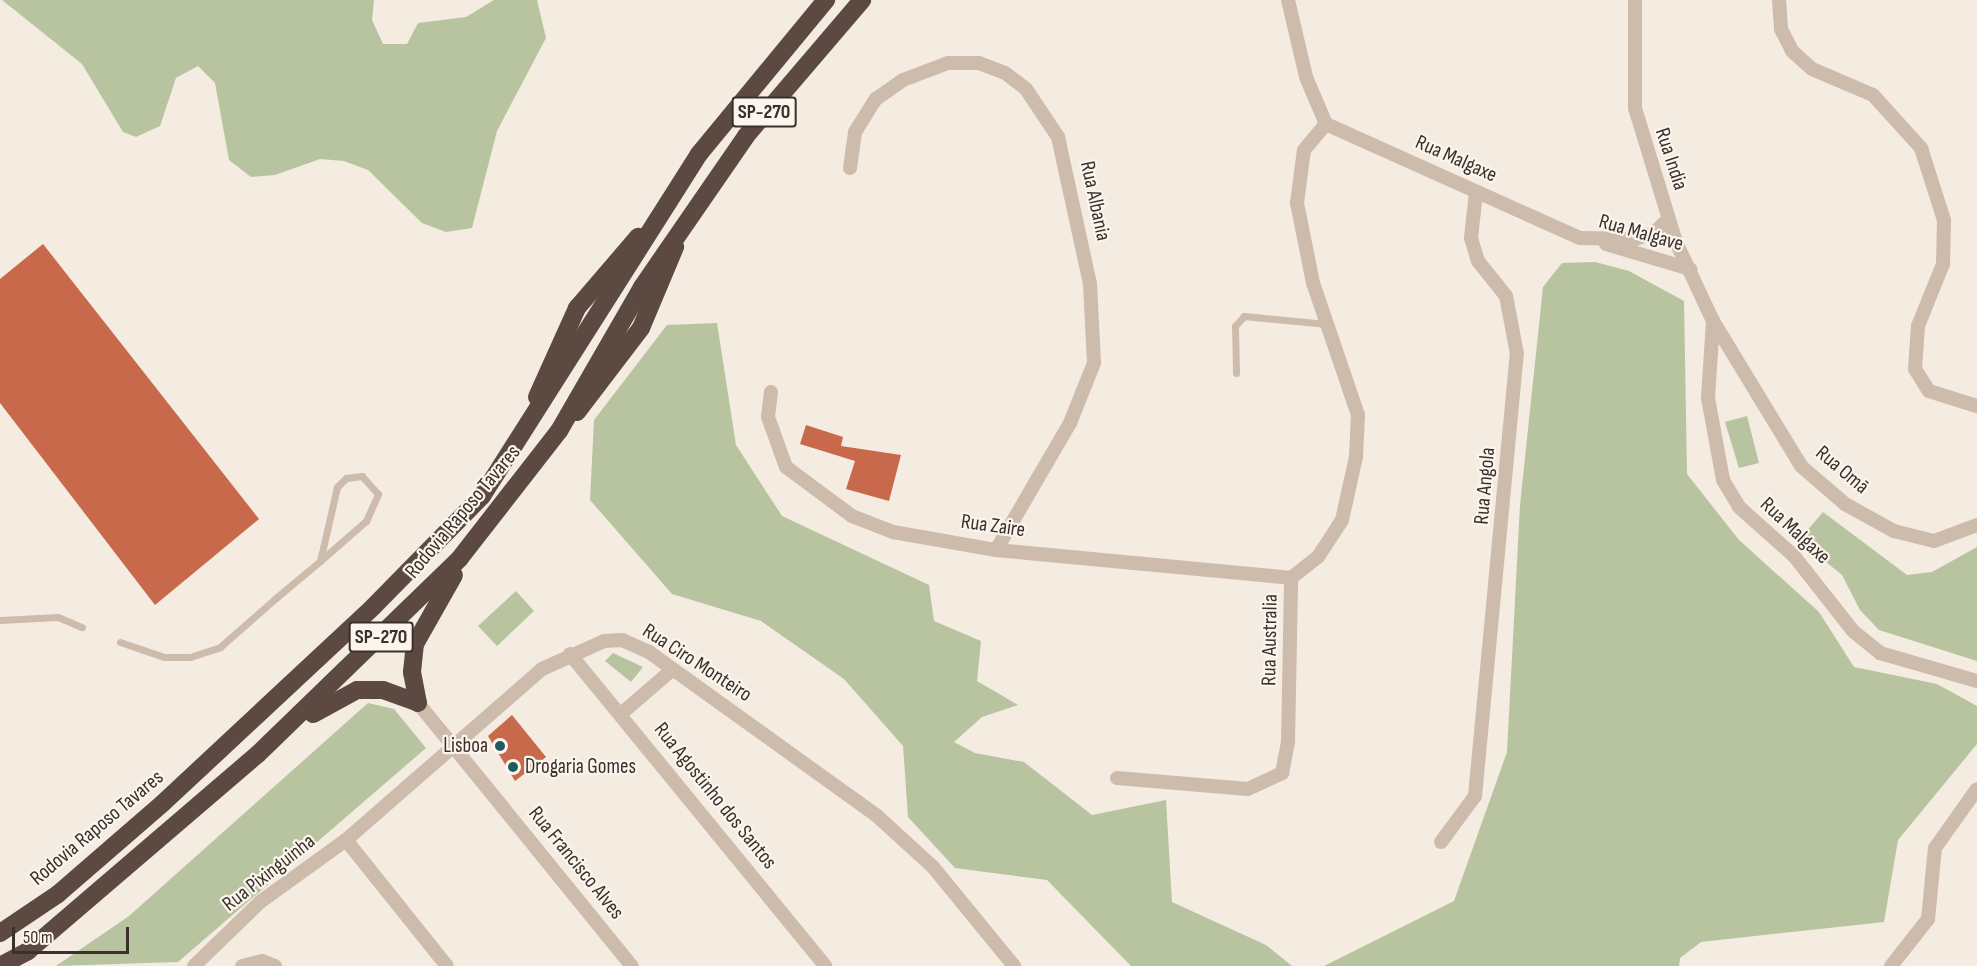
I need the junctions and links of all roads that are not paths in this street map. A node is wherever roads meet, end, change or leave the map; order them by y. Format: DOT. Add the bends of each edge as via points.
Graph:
graph roads {
  1 [pos="826,0"];
  2 [pos="862,0"];
  3 [pos="1288,0"];
  4 [pos="1635,0"];
  5 [pos="1779,0"];
  6 [pos="1326,124"];
  7 [pos="850,168"];
  8 [pos="1476,192"];
  9 [pos="1668,219"];
  10 [pos="1580,238"];
  11 [pos="1690,269"];
  12 [pos="1713,321"];
  13 [pos="1329,324"];
  14 [pos="1236,373"];
  15 [pos="771,392"];
  16 [pos="1977,406"];
  17 [pos="504,505"];
  18 [pos="1977,525"];
  19 [pos="996,549"];
  20 [pos="320,561"];
  21 [pos="1291,578"];
  22 [pos="0,620"];
  23 [pos="82,627"];
  24 [pos="120,642"];
  25 [pos="570,654"];
  26 [pos="673,669"];
  27 [pos="1977,681"];
  28 [pos="418,703"];
  29 [pos="622,713"];
  30 [pos="454,745"];
  31 [pos="258,754"];
  32 [pos="1117,778"];
  33 [pos="1977,789"];
  34 [pos="346,840"];
  35 [pos="1441,842"];
  36 [pos="0,933"];
  37 [pos="0,966"];
  38 [pos="194,966"];
  39 [pos="242,966"];
  40 [pos="275,966"];
  41 [pos="447,966"];
  42 [pos="632,966"];
  43 [pos="825,966"];
  44 [pos="1014,966"];
  45 [pos="1891,966"];
  1 -- 36 [label="highway, Rodovia Raposo Tavares / SP-270" via="728,116 654,224 523,438 482,496 373,607 163,803 58,894"];
  2 -- 17 [label="highway, Rodovia Raposo Tavares / SP-270" via="746,135 679,234 559,431"];
  3 -- 6 [label="street" via="1306,77"];
  4 -- 9 [label="street, Rua India" via="1635,108"];
  5 -- 16 [label="street" via="1781,29 1792,51 1812,69 1873,95 1921,148 1944,220 1943,264 1918,326 1916,369 1929,391"];
  6 -- 8 [label="street, Rua Malgaxe"];
  6 -- 13 [label="street, Rua Australia" via="1304,150 1298,203 1302,240"];
  7 -- 19 [label="street, Rua Albania" via="855,132 876,99 903,80 948,63 979,63 1005,73 1026,89 1058,136 1090,284 1094,363 1070,423"];
  8 -- 10 [label="street, Rua Malgaxe"];
  8 -- 35 [label="street, Rua Angola" via="1471,238 1478,261 1506,296 1517,354 1475,796"];
  9 -- 10 [label="street, Rua Malgaxe" via="1654,233 1635,239"];
  9 -- 11 [label="street, Rua India"];
  10 -- 11 [label="street, Rua Malgave"];
  11 -- 12 [label="street, Rua India"];
  12 -- 18 [label="street, Rua Omã" via="1801,466 1845,504 1894,531 1934,541"];
  12 -- 27 [label="street, Rua Malgaxe" via="1708,398 1723,480 1739,507 1794,556 1853,632 1881,652"];
  13 -- 14 [label="lane" via="1244,316 1235,326"];
  13 -- 21 [label="street, Rua Australia" via="1358,415 1352,488 1342,520 1318,556"];
  15 -- 19 [label="street, Rua Zaire" via="768,417 774,441 786,466 816,492 852,516 893,532"];
  17 -- 28 [label="highway" via="432,608 415,644 412,672"];
  17 -- 31 [label="highway, Rodovia Raposo Tavares / SP-270" via="460,558"];
  19 -- 21 [label="street, Rua Zaire"];
  20 -- 20 [label="lane" via="375,507 378,494 362,476 346,478 337,487"];
  20 -- 24 [label="lane" via="220,647 190,657 164,657"];
  21 -- 32 [label="street, Rua Australia" via="1289,729 1282,773 1248,789"];
  22 -- 23 [label="lane" via="40,615"];
  25 -- 26 [label="street, Rua Ciro Monteiro" via="622,640"];
  25 -- 29 [label="street, Rua Agostinho dos Santos"];
  25 -- 30 [label="street, Rua Ciro Monteiro" via="542,669"];
  26 -- 29 [label="street"];
  26 -- 44 [label="street, Rua Ciro Monteiro" via="876,814 933,867"];
  28 -- 30 [label="street, Rua Francisco Alves"];
  28 -- 31 [label="highway" via="383,690 344,694"];
  29 -- 43 [label="street, Rua Agostinho dos Santos"];
  30 -- 34 [label="street, Rua Ciro Monteiro"];
  30 -- 42 [label="street, Rua Francisco Alves"];
  31 -- 37 [label="highway, Rodovia Raposo Tavares / SP-270" via="28,951"];
  33 -- 45 [label="street" via="1935,848 1928,919"];
  34 -- 38 [label="street, Rua Pixinguinha" via="260,902"];
  34 -- 41 [label="street"];
  39 -- 40 [label="street" via="262,961"];
}
